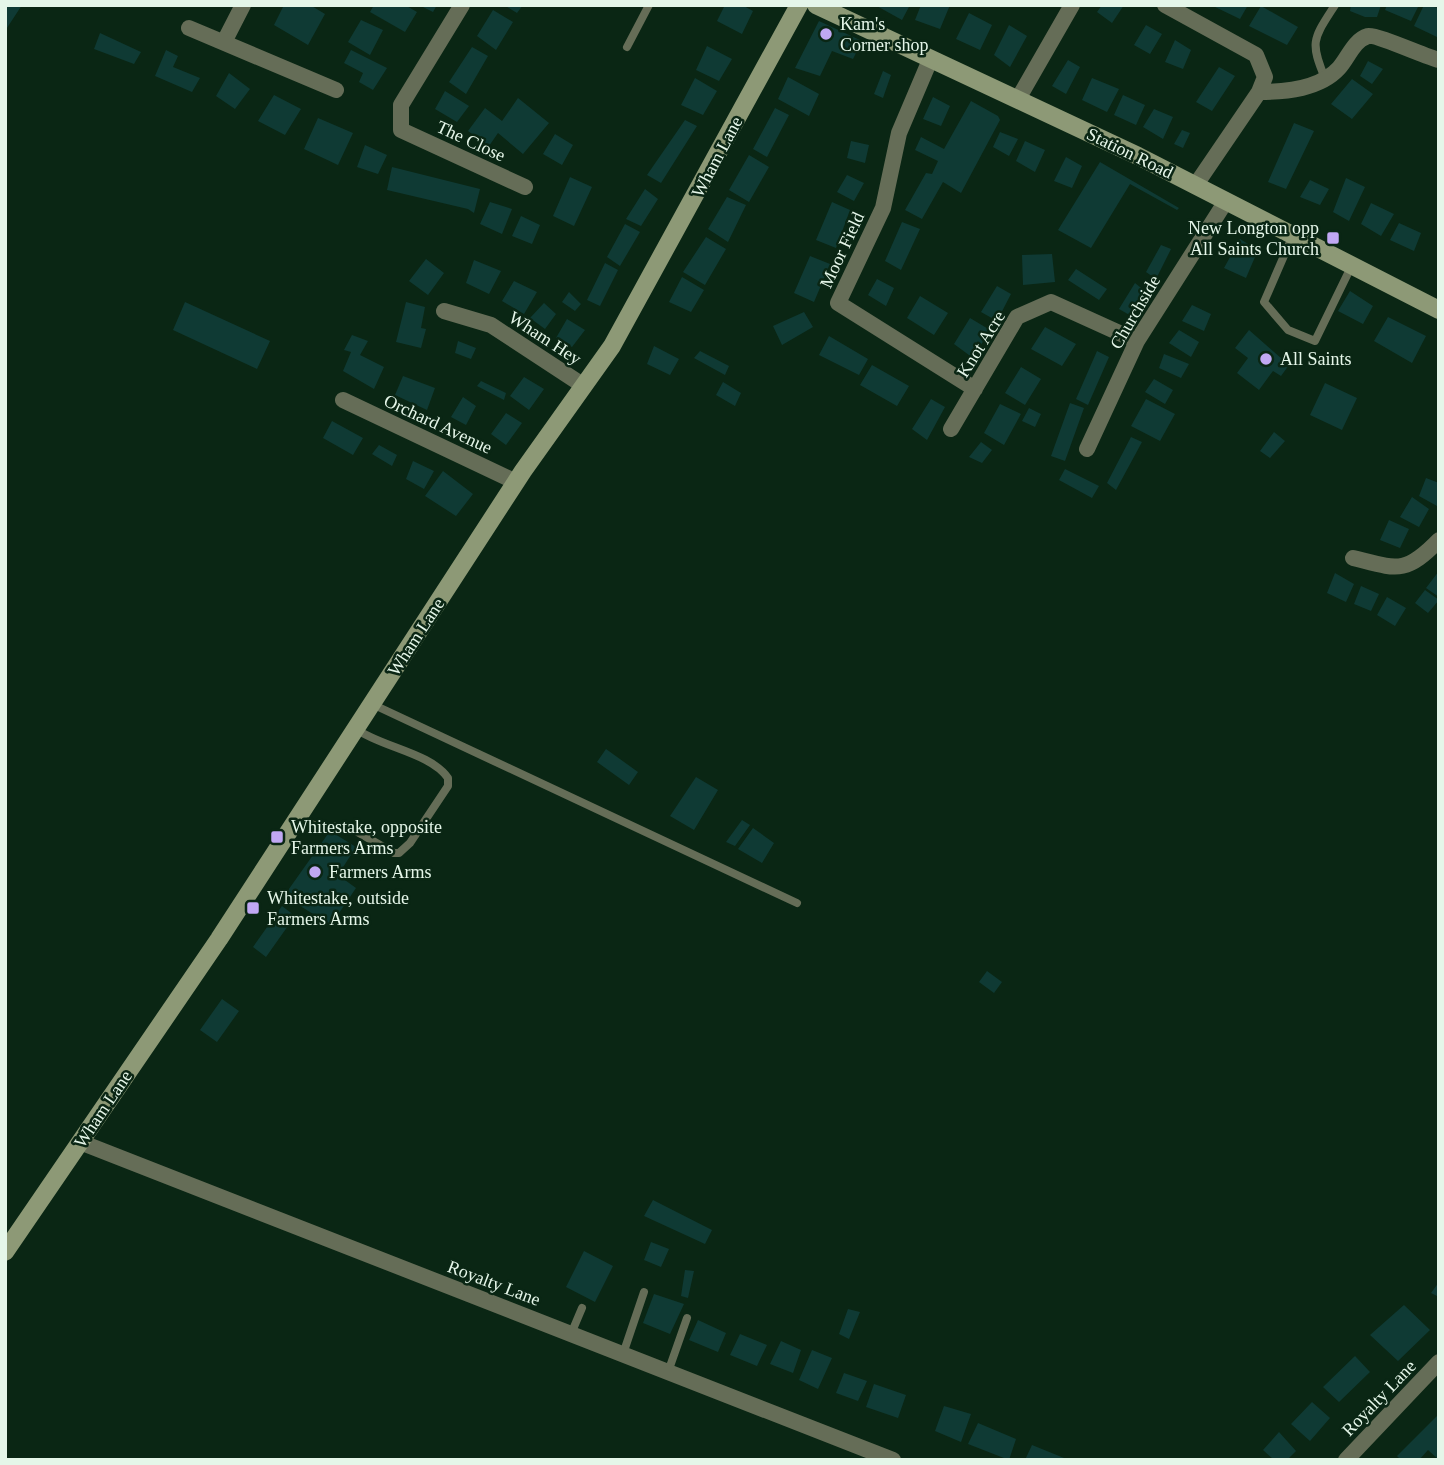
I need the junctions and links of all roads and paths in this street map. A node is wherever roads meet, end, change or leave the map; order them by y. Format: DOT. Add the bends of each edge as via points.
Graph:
graph roads {
  1 [pos="243,5"];
  2 [pos="462,5"];
  3 [pos="649,5"];
  4 [pos="799,5"];
  5 [pos="816,5"];
  6 [pos="1072,5"];
  7 [pos="1165,5"];
  8 [pos="1335,5"];
  9 [pos="189,28"];
  10 [pos="224,42"];
  11 [pos="627,47"];
  12 [pos="930,60"];
  13 [pos="1439,60"];
  14 [pos="1325,78"];
  15 [pos="336,90"];
  16 [pos="1259,92"];
  17 [pos="1018,99"];
  18 [pos="1195,186"];
  19 [pos="525,187"];
  20 [pos="1226,201"];
  21 [pos="1293,235"];
  22 [pos="1352,265"];
  23 [pos="1439,310"];
  24 [pos="444,311"];
  25 [pos="1137,341"];
  26 [pos="584,386"];
  27 [pos="975,389"];
  28 [pos="344,400"];
  29 [pos="951,429"];
  30 [pos="1087,449"];
  31 [pos="516,482"];
  32 [pos="1439,540"];
  33 [pos="1353,558"];
  34 [pos="372,704"];
  35 [pos="356,729"];
  36 [pos="296,818"];
  37 [pos="797,903"];
  38 [pos="80,1142"];
  39 [pos="5,1252"];
  40 [pos="644,1292"];
  41 [pos="582,1308"];
  42 [pos="687,1318"];
  43 [pos="571,1334"];
  44 [pos="623,1354"];
  45 [pos="1439,1363"];
  46 [pos="667,1372"];
  47 [pos="884,1458"];
  48 [pos="1346,1460"];
  1 -- 10 [label="street"];
  2 -- 19 [label="street, The Close" via="401,105 401,130"];
  3 -- 11 [label="lane"];
  4 -- 26 [label="street, Wham Lane" via="669,246"];
  5 -- 12 [label="street, Station Road"];
  6 -- 17 [label="street"];
  7 -- 16 [label="street" via="1256,55 1265,77"];
  8 -- 14 [label="lane" via="1313,40"];
  9 -- 10 [label="street"];
  10 -- 15 [label="street"];
  12 -- 17 [label="street, Station Road"];
  12 -- 27 [label="street, Moor Field" via="899,133 884,208 838,303"];
  13 -- 14 [label="street" via="1368,36"];
  14 -- 16 [label="street" via="1285,92"];
  16 -- 18 [label="street"];
  17 -- 18 [label="street, Station Road"];
  18 -- 20 [label="street, Station Road"];
  20 -- 21 [label="street, Station Road"];
  20 -- 25 [label="street, Churchside"];
  21 -- 22 [label="street, Station Road"];
  21 -- 22 [label="lane" via="1264,302 1288,330 1315,341"];
  22 -- 23 [label="street, Station Road"];
  24 -- 26 [label="street, Wham Hey" via="491,325"];
  25 -- 27 [label="street, Knot Acre" via="1051,302 1017,317"];
  25 -- 30 [label="street, Churchside"];
  26 -- 31 [label="street, Wham Lane"];
  27 -- 29 [label="street, Knot Acre"];
  28 -- 31 [label="street, Orchard Avenue"];
  31 -- 34 [label="street, Wham Lane"];
  32 -- 33 [label="street" via="1421,558 1396,569"];
  34 -- 35 [label="street, Wham Lane"];
  34 -- 37 [label="lane"];
  35 -- 36 [label="street, Wham Lane"];
  35 -- 36 [label="lane" via="437,768 448,778 448,786 410,843 394,853 347,826 319,827"];
  36 -- 38 [label="street, Wham Lane"];
  38 -- 39 [label="street, Wham Lane"];
  38 -- 43 [label="street, Royalty Lane"];
  40 -- 44 [label="lane"];
  41 -- 43 [label="lane"];
  42 -- 46 [label="lane"];
  43 -- 44 [label="street, Royalty Lane"];
  44 -- 46 [label="street, Royalty Lane"];
  45 -- 48 [label="street, Royalty Lane"];
  46 -- 47 [label="street, Royalty Lane"];
}
